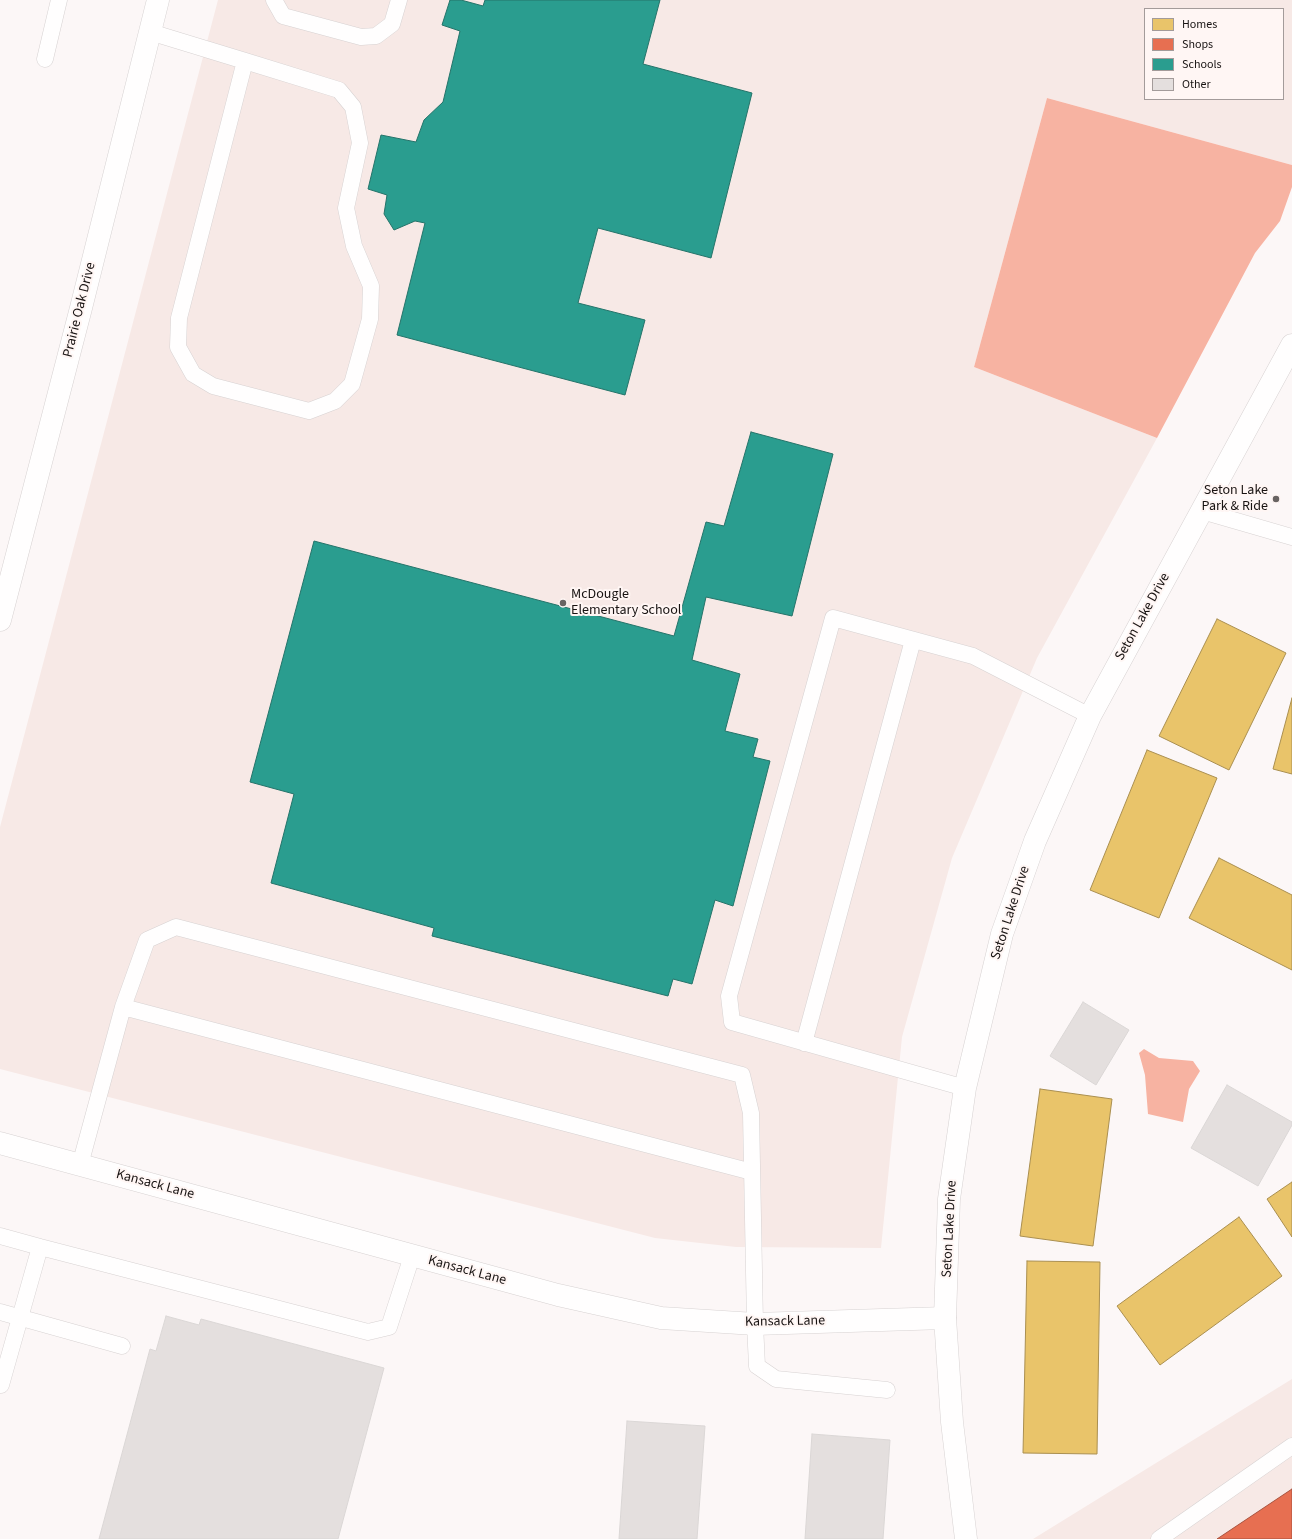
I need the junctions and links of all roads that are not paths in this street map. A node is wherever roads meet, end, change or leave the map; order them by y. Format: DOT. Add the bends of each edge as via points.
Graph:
graph roads {
  1 [pos="59,0"];
  2 [pos="158,0"];
  3 [pos="274,0"];
  4 [pos="399,0"];
  5 [pos="150,32"];
  6 [pos="45,58"];
  7 [pos="246,61"];
  8 [pos="1292,344"];
  9 [pos="1202,511"];
  10 [pos="1290,533"];
  11 [pos="0,620"];
  12 [pos="913,640"];
  13 [pos="1090,716"];
  14 [pos="123,1007"];
  15 [pos="804,1043"];
  16 [pos="965,1088"];
  17 [pos="0,1143"];
  18 [pos="80,1165"];
  19 [pos="752,1172"];
  20 [pos="0,1236"];
  21 [pos="40,1246"];
  22 [pos="412,1256"];
  23 [pos="0,1312"];
  24 [pos="20,1318"];
  25 [pos="945,1318"];
  26 [pos="755,1324"];
  27 [pos="122,1346"];
  28 [pos="0,1386"];
  29 [pos="887,1390"];
  30 [pos="1292,1446"];
  31 [pos="966,1539"];
  32 [pos="1158,1539"];
  1 -- 6 [label="lane"];
  2 -- 5 [label="street, Prairie Oak Drive"];
  3 -- 4 [label="lane" via="283,16 361,37 376,36 392,24"];
  5 -- 7 [label="lane"];
  5 -- 11 [label="street, Prairie Oak Drive"];
  7 -- 7 [label="lane" via="179,318 178,347 193,374 213,386 309,411 335,401 352,384 370,319 371,286 354,246 346,208 360,143 353,107 339,90"];
  8 -- 9 [label="street, Seton Lake Drive"];
  9 -- 10 [label="lane"];
  9 -- 13 [label="street, Seton Lake Drive"];
  12 -- 13 [label="lane" via="973,656"];
  12 -- 15 [label="lane"];
  12 -- 15 [label="lane" via="833,618 729,996 732,1022"];
  13 -- 16 [label="street, Seton Lake Drive" via="1035,841 1002,934"];
  14 -- 18 [label="lane"];
  14 -- 19 [label="lane"];
  14 -- 19 [label="lane" via="147,940 176,927 742,1075 751,1113"];
  15 -- 16 [label="lane"];
  16 -- 25 [label="street, Seton Lake Drive" via="950,1199"];
  17 -- 18 [label="street, Kansack Lane"];
  18 -- 22 [label="street, Kansack Lane"];
  19 -- 26 [label="lane"];
  20 -- 21 [label="lane"];
  21 -- 22 [label="lane" via="368,1332 389,1327"];
  21 -- 24 [label="lane"];
  22 -- 26 [label="street, Kansack Lane" via="558,1296 661,1318"];
  23 -- 24 [label="lane"];
  24 -- 27 [label="lane"];
  24 -- 28 [label="lane"];
  25 -- 26 [label="street, Kansack Lane"];
  25 -- 31 [label="street, Seton Lake Drive" via="952,1422"];
  26 -- 29 [label="lane" via="757,1366 776,1379"];
  30 -- 32 [label="lane"];
}
